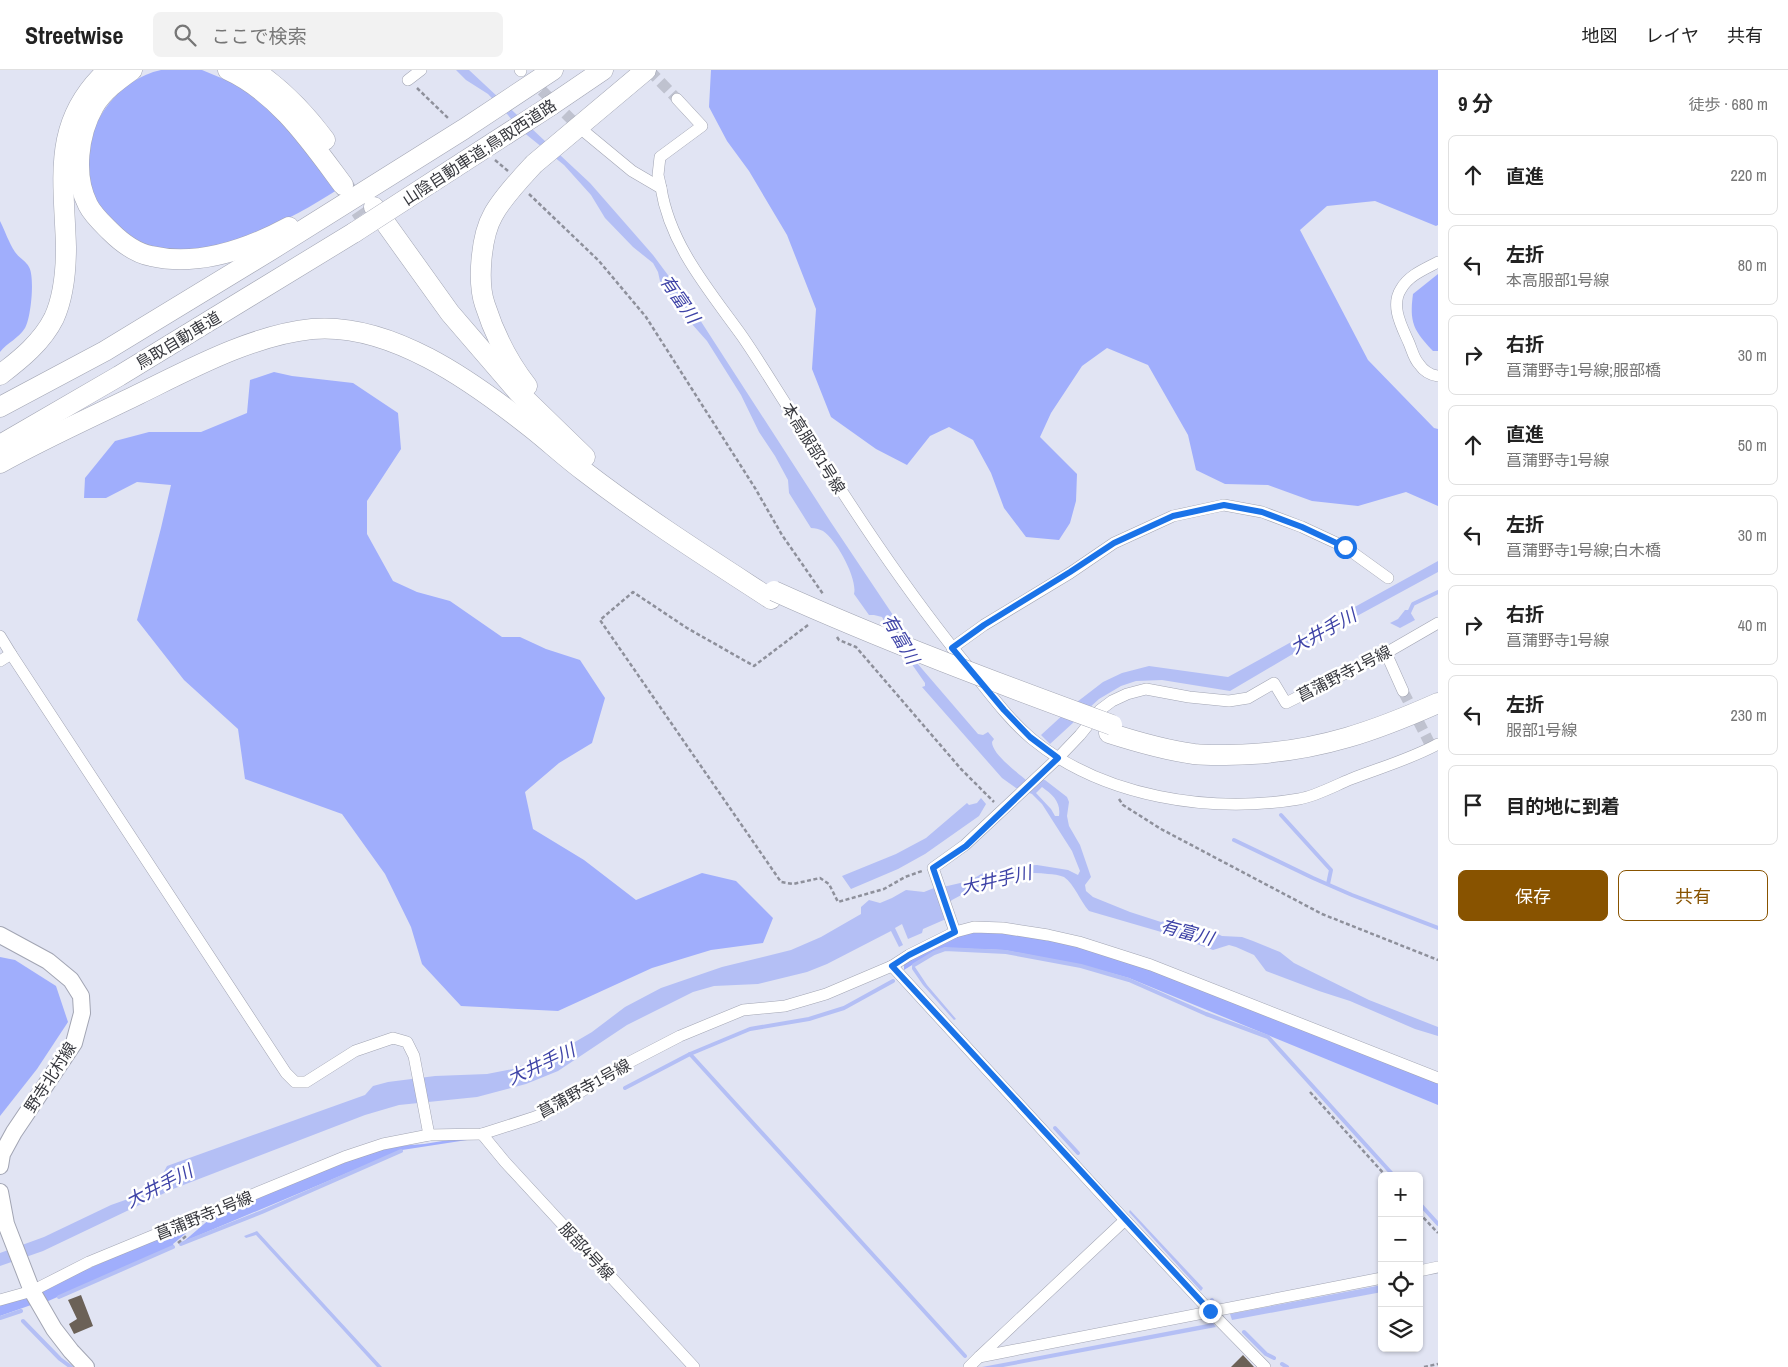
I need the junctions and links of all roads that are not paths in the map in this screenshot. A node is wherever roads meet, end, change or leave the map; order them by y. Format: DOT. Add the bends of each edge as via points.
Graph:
graph roads {
  1 [pos="108,70"];
  2 [pos="132,70"];
  3 [pos="228,70"];
  4 [pos="254,70"];
  5 [pos="421,70"];
  6 [pos="553,70"];
  7 [pos="603,70"];
  8 [pos="646,70"];
  9 [pos="523,76"];
  10 [pos="408,80"];
  11 [pos="677,99"];
  12 [pos="580,132"];
  13 [pos="396,172"];
  14 [pos="661,188"];
  15 [pos="340,206"];
  16 [pos="364,218"];
  17 [pos="1438,262"];
  18 [pos="0,375"];
  19 [pos="1438,376"];
  20 [pos="0,407"];
  21 [pos="529,426"];
  22 [pos="0,445"];
  23 [pos="0,463"];
  24 [pos="593,464"];
  25 [pos="1388,578"];
  26 [pos="772,595"];
  27 [pos="1438,623"];
  28 [pos="0,636"];
  29 [pos="952,648"];
  30 [pos="1386,653"];
  31 [pos="11,654"];
  32 [pos="0,661"];
  33 [pos="1403,691"];
  34 [pos="1438,694"];
  35 [pos="1438,703"];
  36 [pos="1110,729"];
  37 [pos="1436,749"];
  38 [pos="1055,761"];
  39 [pos="954,929"];
  40 [pos="0,935"];
  41 [pos="892,966"];
  42 [pos="1438,1078"];
  43 [pos="482,1134"];
  44 [pos="429,1135"];
  45 [pos="0,1166"];
  46 [pos="0,1192"];
  47 [pos="1125,1220"];
  48 [pos="1438,1268"];
  49 [pos="1423,1270"];
  50 [pos="1378,1279"];
  51 [pos="29,1285"];
  52 [pos="0,1300"];
  53 [pos="1210,1311"];
  54 [pos="979,1358"];
  55 [pos="86,1367"];
  56 [pos="694,1367"];
  57 [pos="969,1367"];
  58 [pos="1265,1367"];
  1 -- 18 [label="highway" via="82,100 64,150 66,269 54,317 36,346"];
  2 -- 13 [label="highway" via="114,83 95,105 83,129 79,157 81,179 88,204 100,221 126,244 149,256 179,260 207,258 245,246"];
  3 -- 4 [label="highway" via="265,94 348,182 306,114 279,87"];
  5 -- 10 [label="street"];
  6 -- 9 [label="highway, 山陰自動車道;鳥取西道路"];
  7 -- 16 [label="highway, 山陰自動車道;鳥取西道路, bridge" via="550,106"];
  8 -- 12 [label="highway"];
  9 -- 13 [label="highway, 山陰自動車道;鳥取西道路"];
  11 -- 14 [label="street, 本高服部1号線" via="702,126 660,157 658,175"];
  12 -- 14 [label="street"];
  12 -- 24 [label="highway" via="534,164 523,185 492,215 483,243 481,271 484,304 520,377"];
  13 -- 15 [label="highway, 山陰自動車道;鳥取西道路"];
  14 -- 29 [label="street, 本高服部1号線" via="670,223 684,254 750,348 848,503"];
  15 -- 20 [label="highway, 鳥取自動車道" via="104,351"];
  16 -- 21 [label="highway" via="467,353"];
  16 -- 22 [label="highway, 鳥取自動車道" via="119,376"];
  16 -- 24 [label="highway" via="518,392"];
  17 -- 19 [label="street" via="1412,276 1400,290 1397,300 1399,321 1417,363"];
  21 -- 23 [label="highway" via="421,352 349,330 315,329 289,332 218,357"];
  21 -- 26 [label="highway" via="584,472 668,533"];
  24 -- 26 [label="highway" via="671,526"];
  25 -- 29 [label="street" via="1345,547 1302,527 1262,512 1224,505 1173,516 1114,543"];
  26 -- 36 [label="highway, bridge"];
  27 -- 30 [label="street, 菖蒲野寺1号線"];
  28 -- 31 [label="street"];
  29 -- 38 [label="street, 本高服部1号線" via="1004,710"];
  30 -- 33 [label="street"];
  30 -- 38 [label="street, 菖蒲野寺1号線" via="1286,703 1274,682 1248,698 1229,701 1146,689 1127,694 1100,710"];
  31 -- 32 [label="street"];
  31 -- 44 [label="street" via="286,1073 295,1082 306,1082 355,1051 393,1038 407,1042 414,1056"];
  34 -- 36 [label="highway" via="1350,730 1276,744 1228,747 1160,740"];
  35 -- 36 [label="highway" via="1353,737 1277,753 1195,754 1160,748"];
  37 -- 38 [label="street, 本高服部1号線" via="1302,798 1232,804 1138,792"];
  38 -- 39 [label="street" via="934,873"];
  39 -- 41 [label="street, 菖蒲野寺1号線"];
  39 -- 42 [label="street, 菖蒲野寺1号線" via="1003,928 1048,935 1118,954"];
  40 -- 45 [label="street, 野寺北村線" via="48,961 71,980 82,996 82,1013 74,1043 14,1132 2,1154"];
  41 -- 43 [label="street, 菖蒲野寺1号線" via="826,994 785,1006 743,1010 680,1036 552,1109"];
  41 -- 47 [label="street"];
  43 -- 44 [label="street, 菖蒲野寺1号線"];
  43 -- 56 [label="street, 服部4号線"];
  44 -- 51 [label="street, 菖蒲野寺1号線" via="383,1144 344,1157"];
  46 -- 51 [label="street" via="6,1224"];
  47 -- 53 [label="street"];
  47 -- 54 [label="street"];
  48 -- 49 [label="street"];
  50 -- 53 [label="street"];
  51 -- 52 [label="street, 菖蒲野寺1号線"];
  51 -- 55 [label="street" via="54,1329"];
  53 -- 54 [label="street"];
  53 -- 58 [label="street"];
  54 -- 57 [label="street"];
}
